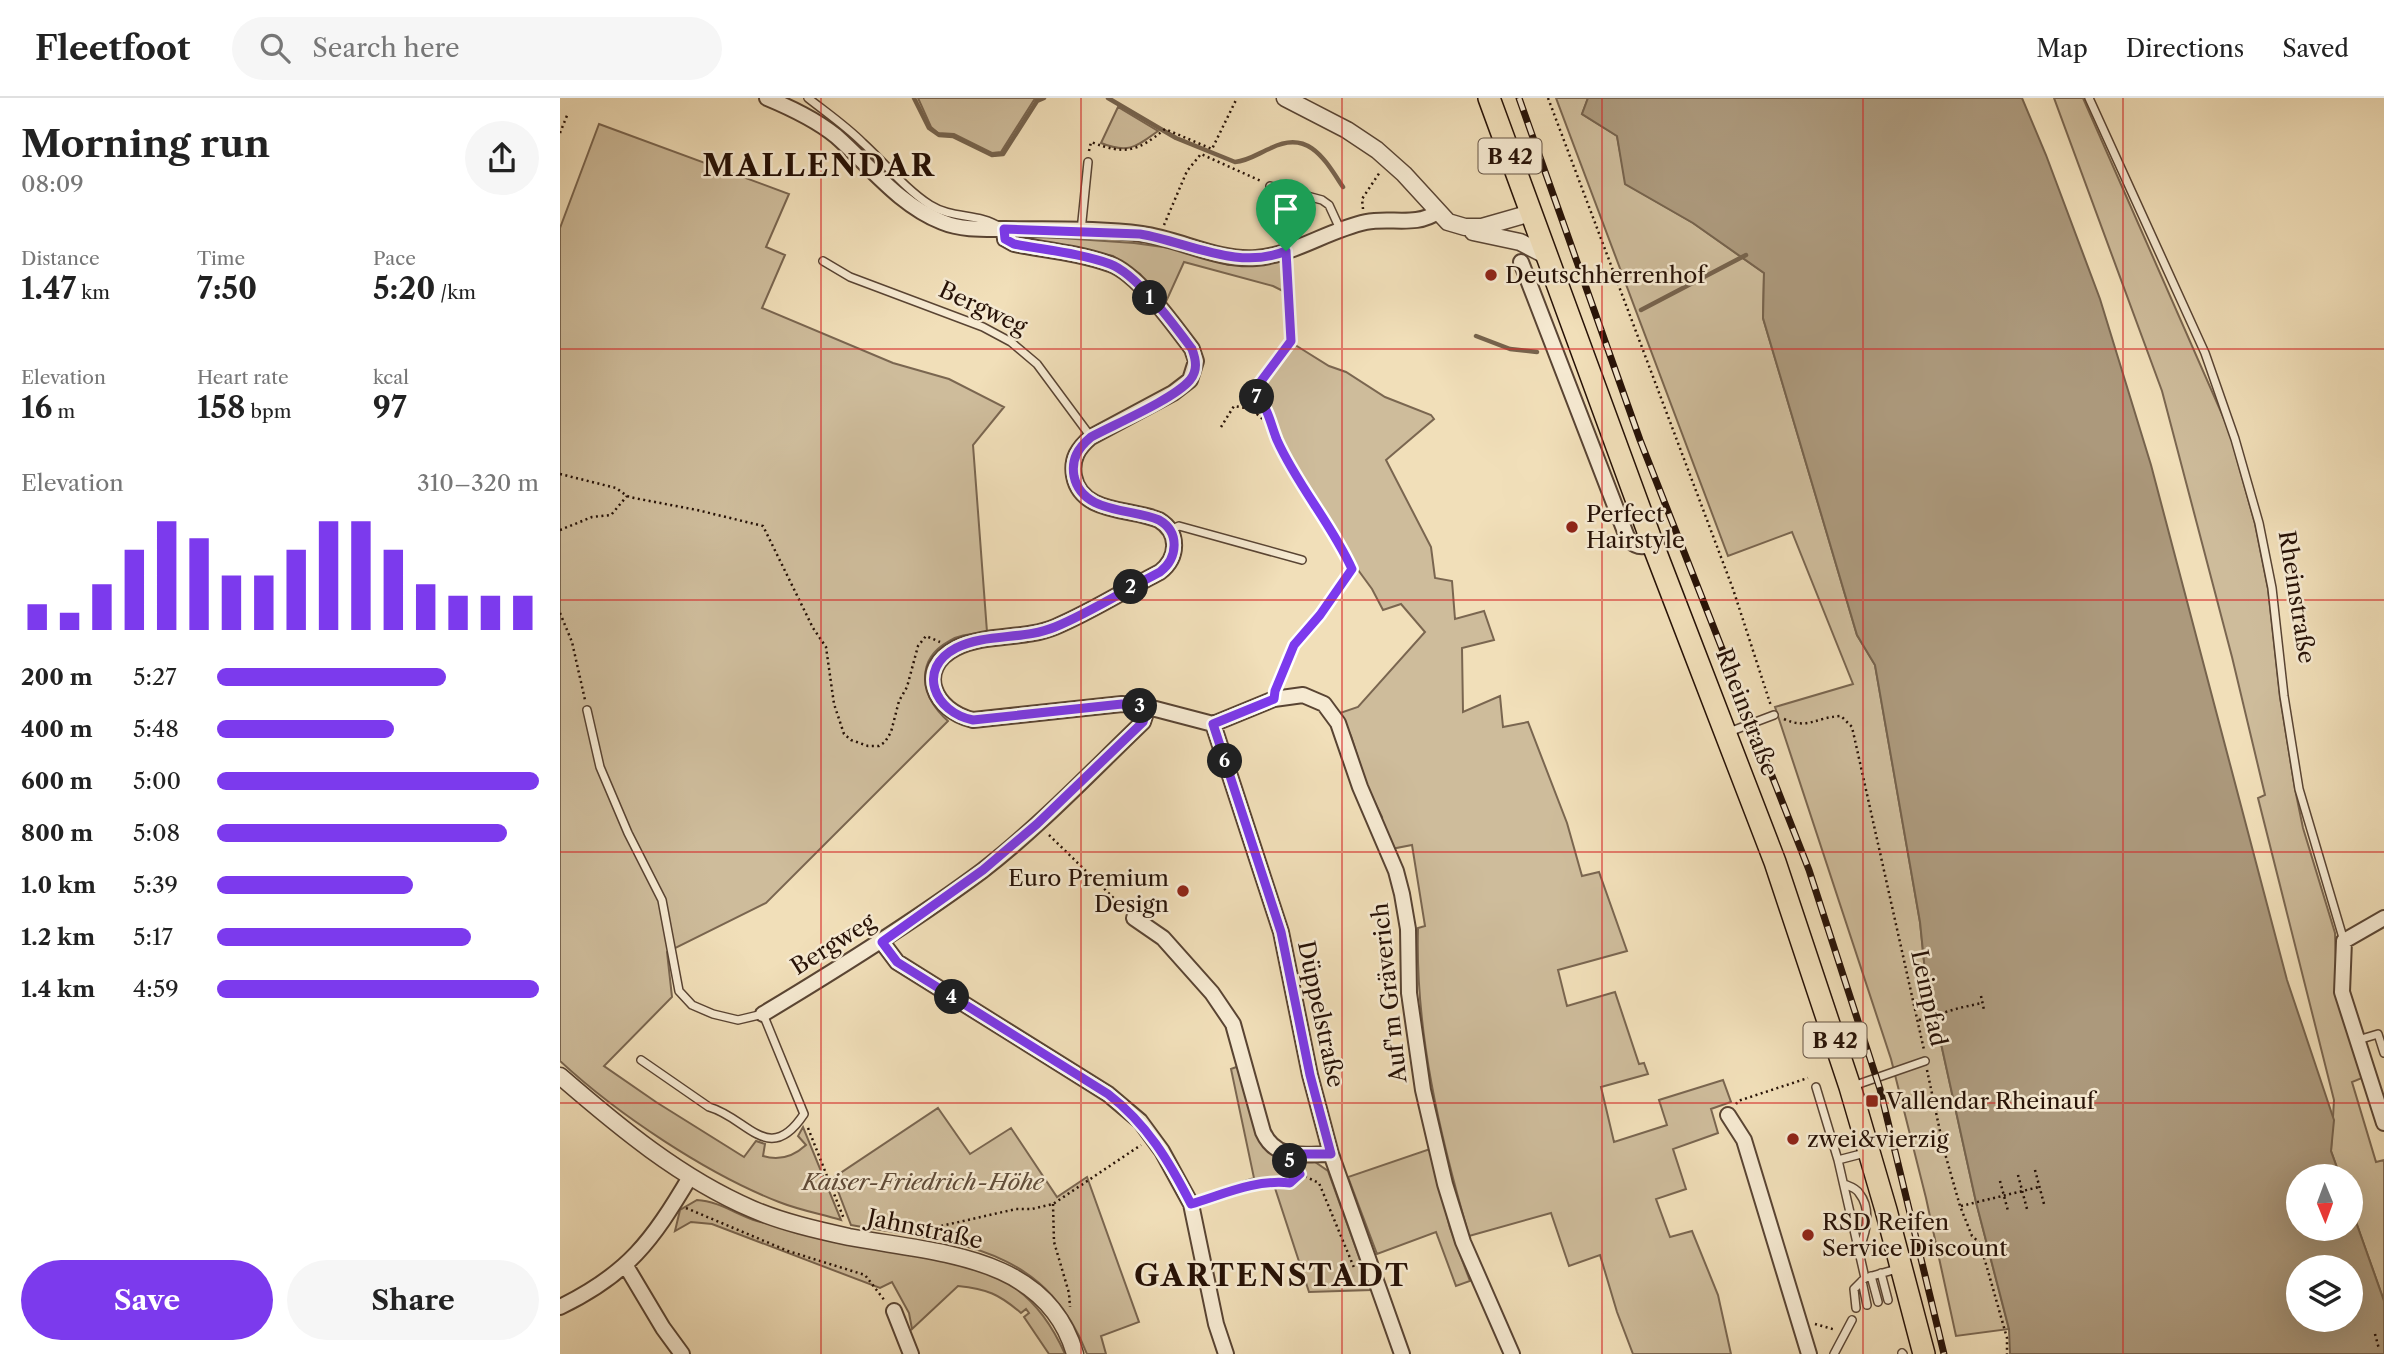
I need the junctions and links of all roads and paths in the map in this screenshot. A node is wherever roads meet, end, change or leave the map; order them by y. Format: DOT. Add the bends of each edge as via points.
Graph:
graph roads {
  1 [pos="767,98"];
  2 [pos="808,98"];
  3 [pos="1237,98"];
  4 [pos="1285,98"];
  5 [pos="1489,98"];
  6 [pos="1548,98"];
  7 [pos="2089,98"];
  8 [pos="568,113"];
  9 [pos="560,132"];
  10 [pos="1204,146"];
  11 [pos="1089,148"];
  12 [pos="1200,154"];
  13 [pos="1391,161"];
  14 [pos="1087,162"];
  15 [pos="1270,186"];
  16 [pos="1437,212"];
  17 [pos="1531,213"];
  18 [pos="1366,222"];
  19 [pos="1465,227"];
  20 [pos="1004,229"];
  21 [pos="1340,229"];
  22 [pos="1081,231"];
  23 [pos="1160,237"];
  24 [pos="1293,253"];
  25 [pos="1547,256"];
  26 [pos="822,261"];
  27 [pos="1521,262"];
  28 [pos="1559,291"];
  29 [pos="1534,300"];
  30 [pos="1221,427"];
  31 [pos="1273,428"];
  32 [pos="1091,437"];
  33 [pos="560,474"];
  34 [pos="626,496"];
  35 [pos="560,530"];
  36 [pos="1170,530"];
  37 [pos="1653,545"];
  38 [pos="1302,561"];
  39 [pos="560,613"];
  40 [pos="950,652"];
  41 [pos="1274,699"];
  42 [pos="1148,707"];
  43 [pos="587,710"];
  44 [pos="1774,715"];
  45 [pos="1213,724"];
  46 [pos="1727,733"];
  47 [pos="1037,824"];
  48 [pos="1134,918"];
  49 [pos="2384,918"];
  50 [pos="2344,941"];
  51 [pos="882,942"];
  52 [pos="1981,996"];
  53 [pos="1982,1003"];
  54 [pos="1984,1010"];
  55 [pos="763,1014"];
  56 [pos="1919,1020"];
  57 [pos="2358,1040"];
  58 [pos="2384,1053"];
  59 [pos="641,1060"];
  60 [pos="1925,1060"];
  61 [pos="1817,1075"];
  62 [pos="560,1076"];
  63 [pos="1816,1087"];
  64 [pos="1850,1087"];
  65 [pos="804,1114"];
  66 [pos="1728,1115"];
  67 [pos="2384,1123"];
  68 [pos="1153,1137"];
  69 [pos="1869,1152"];
  70 [pos="1288,1154"];
  71 [pos="1331,1154"];
  72 [pos="1838,1160"];
  73 [pos="2035,1170"];
  74 [pos="1300,1174"];
  75 [pos="2018,1175"];
  76 [pos="690,1177"];
  77 [pos="2000,1181"];
  78 [pos="1256,1184"];
  79 [pos="1844,1184"];
  80 [pos="2039,1186"];
  81 [pos="2022,1191"];
  82 [pos="2004,1196"];
  83 [pos="674,1204"];
  84 [pos="1052,1204"];
  85 [pos="1191,1204"];
  86 [pos="2044,1204"];
  87 [pos="1960,1206"];
  88 [pos="2027,1209"];
  89 [pos="841,1211"];
  90 [pos="2008,1211"];
  91 [pos="909,1247"];
  92 [pos="1859,1251"];
  93 [pos="626,1266"];
  94 [pos="1891,1271"];
  95 [pos="1374,1274"];
  96 [pos="1866,1278"];
  97 [pos="1888,1300"];
  98 [pos="1878,1302"];
  99 [pos="1867,1305"];
  100 [pos="560,1307"];
  101 [pos="1856,1308"];
  102 [pos="894,1311"];
  103 [pos="1798,1321"];
  104 [pos="1852,1321"];
  105 [pos="1847,1332"];
  106 [pos="2375,1334"];
  107 [pos="2384,1340"];
  108 [pos="2377,1341"];
  109 [pos="1073,1347"];
  110 [pos="2379,1349"];
  111 [pos="682,1354"];
  112 [pos="911,1354"];
  113 [pos="1226,1354"];
  114 [pos="1402,1354"];
  115 [pos="1512,1354"];
  116 [pos="1808,1354"];
  117 [pos="1834,1354"];
  118 [pos="1924,1354"];
  119 [pos="2007,1354"];
  1 -- 20 [label="street" via="796,110 834,135 922,212 972,229"];
  2 -- 20 [label="lane" via="930,205 948,214 989,220"];
  3 -- 10 [label="path" via="1212,149"];
  4 -- 13 [label="street" via="1347,130"];
  5 -- 17 [label="main road, Rheinstraße / B 42"];
  6 -- 44 [label="path" via="1733,589"];
  7 -- 50 [label="lane, Rheinstraße" via="2205,353 2235,439 2272,588 2299,789"];
  8 -- 9 [label="path"];
  10 -- 11 [label="path" via="1166,129 1132,150 1121,152 1091,142"];
  10 -- 12 [label="path"];
  12 -- 15 [label="path"];
  12 -- 23 [label="path" via="1187,171"];
  13 -- 16 [label="street"];
  13 -- 18 [label="path" via="1362,199"];
  14 -- 22 [label="lane"];
  15 -- 21 [label="lane" via="1322,200"];
  16 -- 18 [label="street" via="1426,220"];
  16 -- 19 [label="street" via="1448,222"];
  17 -- 19 [label="street"];
  17 -- 25 [label="main road, Rheinstraße / B 42"];
  18 -- 21 [label="street"];
  19 -- 25 [label="street" via="1520,242"];
  20 -- 22 [label="street"];
  20 -- 32 [label="street" via="1005,239 1014,244 1123,270 1192,349 1196,361 1189,380"];
  21 -- 24 [label="street"];
  22 -- 23 [label="street"];
  23 -- 24 [label="street" via="1240,258"];
  24 -- 31 [label="path" via="1291,341 1256,388"];
  25 -- 28 [label="main road, Rheinstraße / B 42"];
  26 -- 32 [label="lane, Bergweg" via="849,277 1011,342 1037,364"];
  27 -- 29 [label="street"];
  28 -- 29 [label="street"];
  28 -- 37 [label="main road, Rheinstraße / B 42"];
  29 -- 37 [label="street" via="1627,537 1633,545"];
  30 -- 31 [label="path" via="1234,406 1251,408"];
  31 -- 41 [label="path" via="1352,569 1294,645"];
  32 -- 36 [label="street" via="1080,447 1073,467 1087,499 1150,516"];
  33 -- 34 [label="path" via="616,488"];
  34 -- 35 [label="path" via="611,514"];
  34 -- 40 [label="path" via="763,526 826,647 834,705 844,734 851,740 868,746 885,742 922,639 935,639"];
  36 -- 38 [label="lane" via="1179,526"];
  36 -- 40 [label="street" via="1173,557 1160,572 1054,627 971,643"];
  37 -- 46 [label="main road, Rheinstraße / B 42"];
  39 -- 43 [label="path" via="572,642"];
  40 -- 42 [label="street" via="934,673 935,691 944,706 962,717 982,719 1122,704"];
  41 -- 45 [label="street, Auf'm Gräverich"];
  41 -- 115 [label="street, Auf'm Gräverich" via="1303,695 1332,712 1396,871 1408,929 1409,993 1426,1104 1445,1184 1463,1242"];
  42 -- 45 [label="street"];
  42 -- 47 [label="street, Bergweg" via="1143,722"];
  43 -- 55 [label="lane" via="600,767 662,900 679,991 692,1005 713,1014 738,1020"];
  44 -- 46 [label="lane"];
  44 -- 56 [label="path, Leinpfad" via="1798,726 1840,716 1852,727"];
  45 -- 71 [label="street, Düppelstraße" via="1281,932"];
  46 -- 64 [label="main road, Rheinstraße / B 42"];
  47 -- 48 [label="path"];
  47 -- 51 [label="street, Bergweg" via="983,870"];
  48 -- 70 [label="street" via="1163,938 1224,1010 1239,1041 1263,1132 1268,1143"];
  49 -- 50 [label="street"];
  50 -- 57 [label="street, Rheinstraße" via="2342,992"];
  51 -- 55 [label="street, Bergweg"];
  51 -- 68 [label="street" via="897,962 1108,1094"];
  52 -- 53 [label="path"];
  53 -- 54 [label="path"];
  53 -- 56 [label="path"];
  55 -- 65 [label="lane"];
  56 -- 60 [label="path, Leinpfad"];
  57 -- 58 [label="lane" via="2378,1034"];
  57 -- 67 [label="street, Rheinstraße"];
  59 -- 65 [label="lane" via="757,1135 778,1139 787,1135"];
  60 -- 64 [label="lane"];
  60 -- 87 [label="path, Leinpfad"];
  61 -- 66 [label="path" via="1738,1101"];
  62 -- 76 [label="street, Jahnstraße" via="611,1121"];
  63 -- 72 [label="lane"];
  64 -- 69 [label="main road, Rheinstraße / B 42"];
  65 -- 89 [label="path"];
  66 -- 103 [label="street" via="1744,1140"];
  68 -- 84 [label="path"];
  68 -- 85 [label="street"];
  69 -- 72 [label="lane"];
  69 -- 94 [label="main road, Rheinstraße / B 42"];
  70 -- 71 [label="street"];
  70 -- 74 [label="path"];
  71 -- 95 [label="street, Düppelstraße"];
  72 -- 79 [label="lane"];
  73 -- 80 [label="path"];
  74 -- 78 [label="path" via="1290,1183"];
  74 -- 95 [label="path" via="1319,1182 1354,1269 1359,1274"];
  75 -- 81 [label="path"];
  76 -- 83 [label="street"];
  76 -- 91 [label="street, Jahnstraße" via="791,1223"];
  77 -- 82 [label="path"];
  78 -- 85 [label="lane"];
  79 -- 92 [label="lane"];
  79 -- 92 [label="lane" via="1859,1192 1867,1220"];
  80 -- 81 [label="path"];
  80 -- 86 [label="path"];
  81 -- 82 [label="path"];
  81 -- 88 [label="path"];
  82 -- 87 [label="path"];
  82 -- 90 [label="path"];
  83 -- 93 [label="street"];
  83 -- 102 [label="path" via="788,1251 866,1275"];
  84 -- 91 [label="path" via="928,1229"];
  84 -- 109 [label="path" via="1054,1242 1069,1293"];
  85 -- 113 [label="street"];
  87 -- 119 [label="path, Leinpfad" via="1972,1236 1980,1243 2007,1338"];
  91 -- 109 [label="street, Jahnstraße" via="998,1268 1026,1284 1049,1303"];
  92 -- 96 [label="lane"];
  93 -- 100 [label="street"];
  93 -- 111 [label="street"];
  94 -- 96 [label="lane"];
  94 -- 97 [label="lane"];
  94 -- 118 [label="main road, Rheinstraße / B 42"];
  95 -- 114 [label="street, Düppelstraße"];
  96 -- 98 [label="lane"];
  96 -- 99 [label="lane"];
  96 -- 101 [label="lane" via="1854,1289"];
  102 -- 112 [label="street"];
  103 -- 105 [label="path"];
  103 -- 116 [label="street"];
  104 -- 105 [label="lane"];
  105 -- 117 [label="lane"];
  106 -- 108 [label="path"];
  107 -- 108 [label="path"];
  108 -- 110 [label="path"];
}
